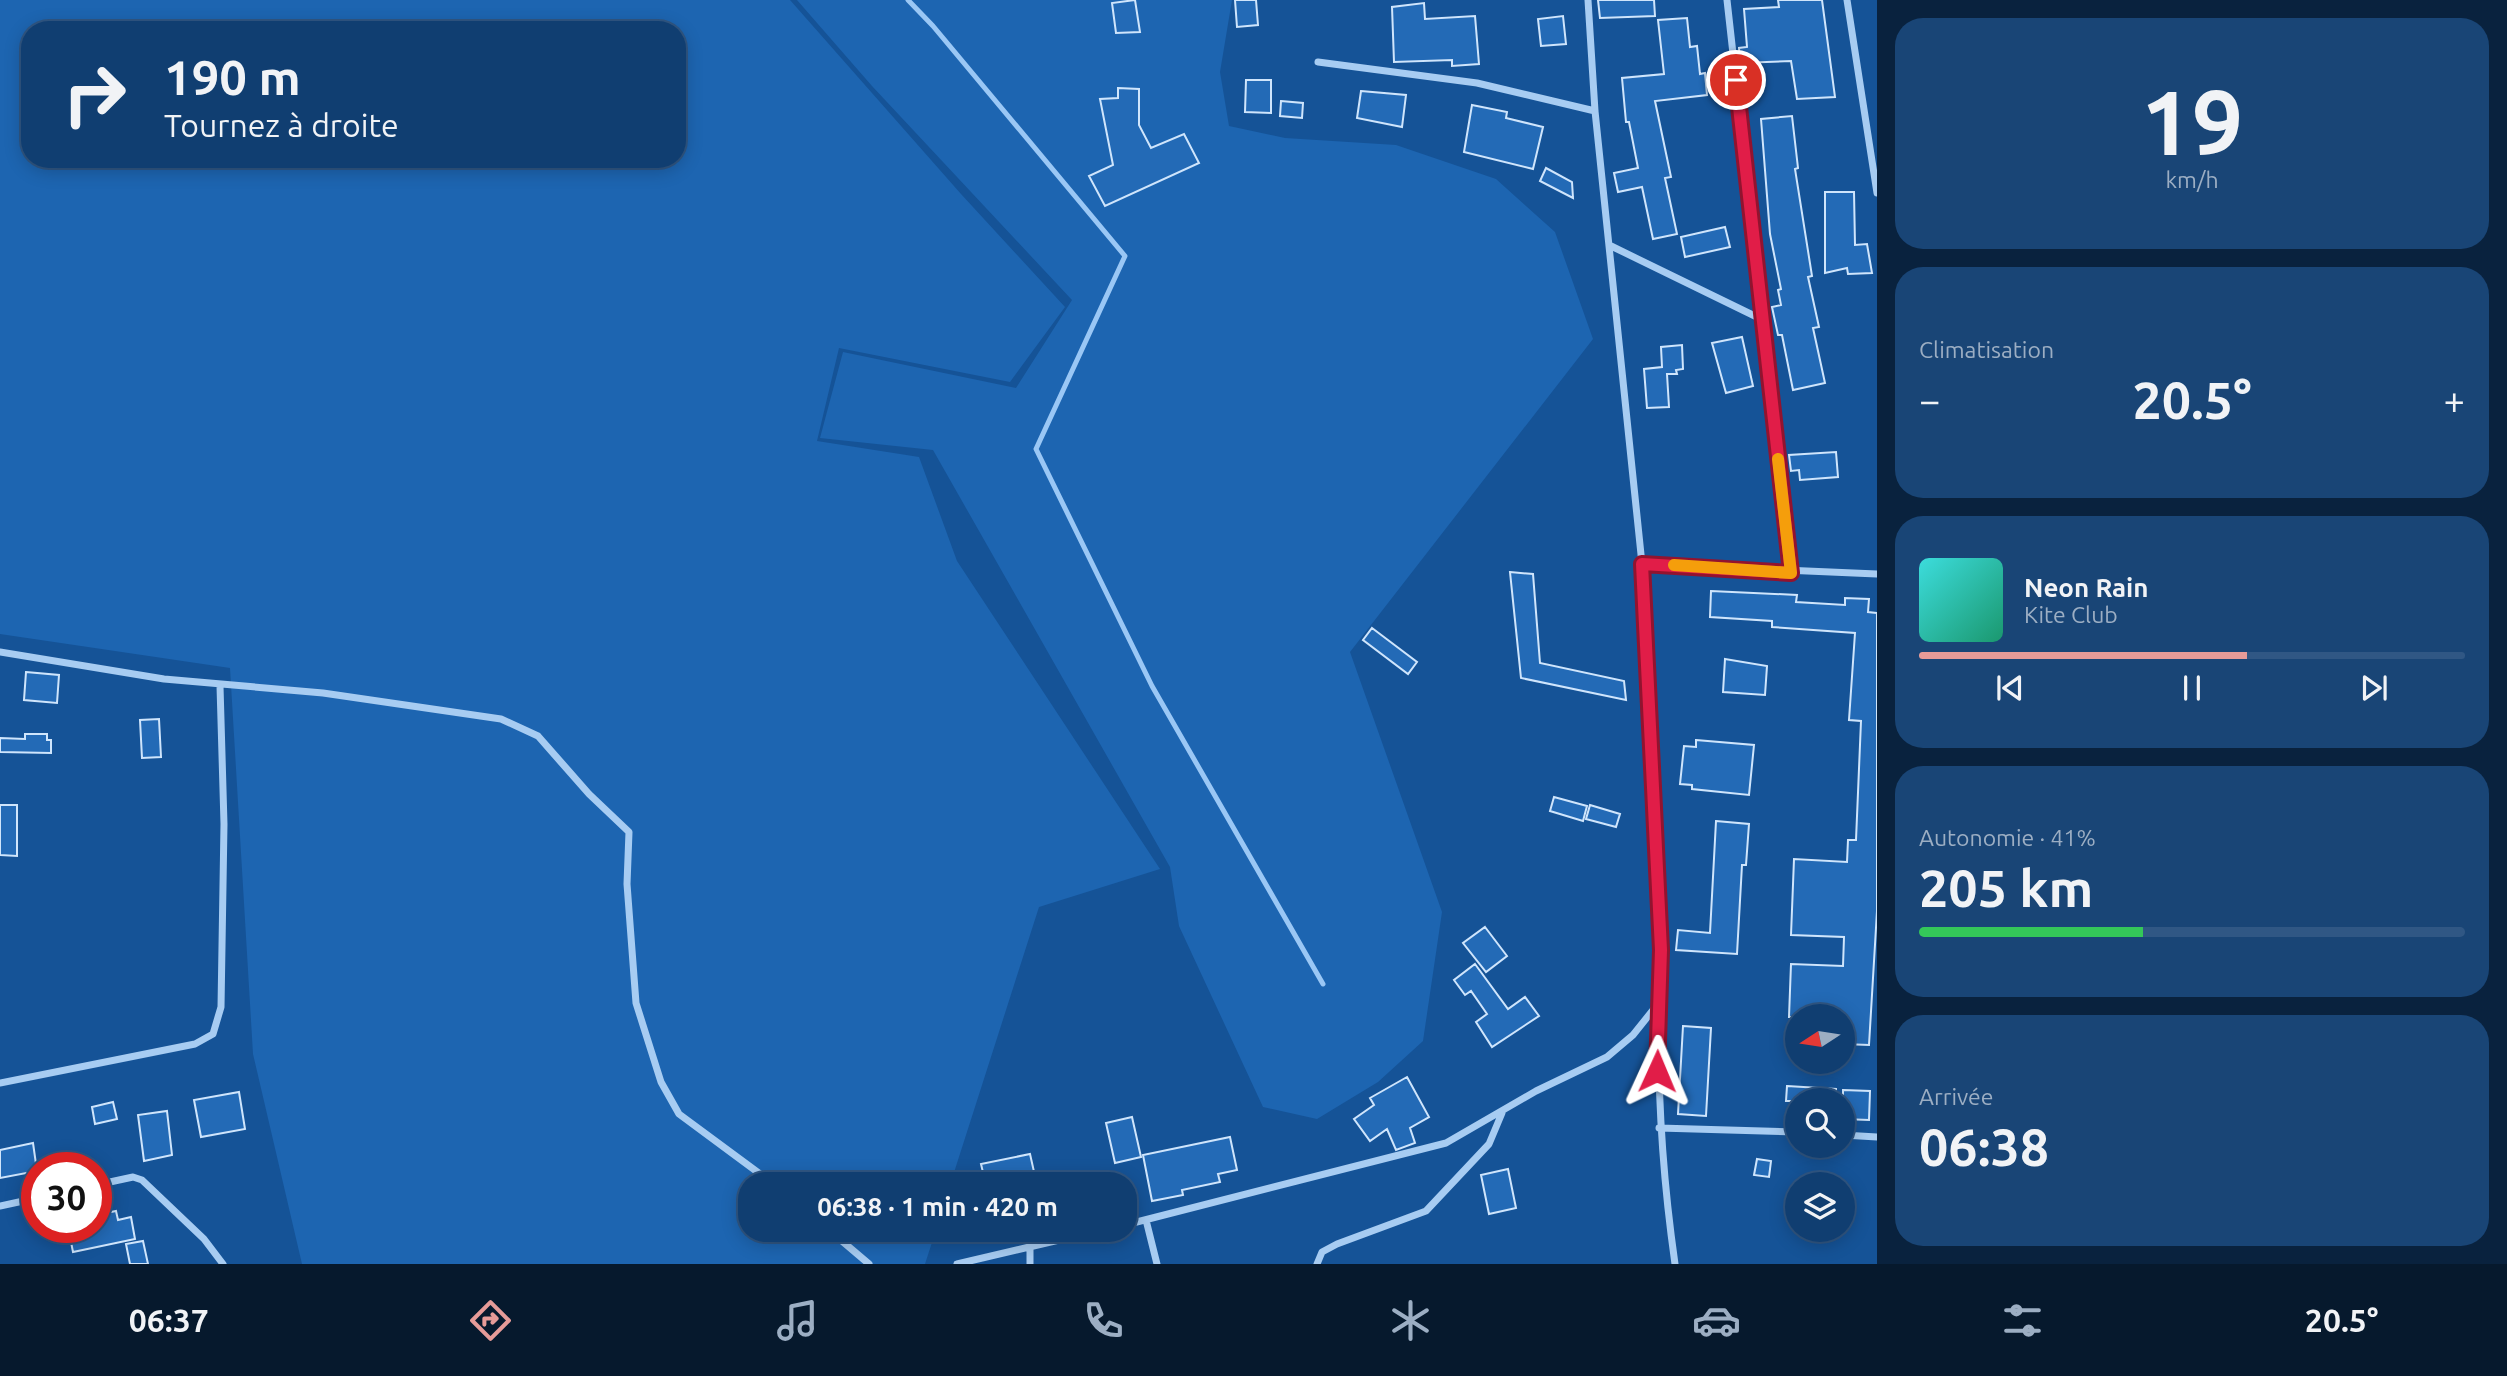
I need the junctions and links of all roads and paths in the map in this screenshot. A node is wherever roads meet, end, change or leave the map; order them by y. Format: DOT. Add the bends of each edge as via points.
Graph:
graph roads {
  1 [pos="1588,0"];
  2 [pos="1727,0"];
  3 [pos="1847,0"];
  4 [pos="1318,62"];
  5 [pos="1595,111"];
  6 [pos="1877,193"];
  7 [pos="1609,245"];
  8 [pos="1763,320"];
  9 [pos="1642,564"];
  10 [pos="1791,573"];
  11 [pos="1877,574"];
  12 [pos="0,652"];
  13 [pos="220,686"];
  14 [pos="1658,1004"];
  15 [pos="0,1083"];
  16 [pos="1502,1114"];
  17 [pos="1660,1128"];
  18 [pos="1785,1132"];
  19 [pos="1855,1136"];
  20 [pos="1877,1137"];
  21 [pos="757,1172"];
  22 [pos="112,1182"];
  23 [pos="21,1201"];
  24 [pos="0,1206"];
  25 [pos="1146,1220"];
  26 [pos="1137,1222"];
  27 [pos="843,1242"];
  28 [pos="1054,1242"];
  29 [pos="1030,1248"];
  30 [pos="222,1264"];
  31 [pos="869,1264"];
  32 [pos="957,1264"];
  33 [pos="1030,1264"];
  34 [pos="1157,1264"];
  35 [pos="1317,1264"];
  36 [pos="1675,1264"];
  1 -- 5 [label="street"];
  2 -- 8 [label="street"];
  3 -- 6 [label="street"];
  4 -- 5 [label="street" via="1477,83"];
  5 -- 7 [label="street"];
  7 -- 8 [label="street"];
  7 -- 9 [label="street"];
  8 -- 10 [label="street"];
  9 -- 10 [label="street"];
  9 -- 14 [label="street" via="1661,950"];
  10 -- 11 [label="street"];
  12 -- 13 [label="street"];
  13 -- 15 [label="street" via="224,824 221,1007 213,1034 195,1044"];
  13 -- 21 [label="street" via="408,704 500,719 538,736 629,832 627,884 636,1003 670,1100 679,1114"];
  14 -- 16 [label="street" via="1607,1057 1536,1091"];
  14 -- 17 [label="street"];
  16 -- 25 [label="street" via="1446,1143"];
  16 -- 35 [label="street" via="1489,1144 1426,1211 1337,1244 1322,1252"];
  17 -- 18 [label="street"];
  17 -- 36 [label="street"];
  19 -- 20 [label="street"];
  22 -- 30 [label="street" via="142,1180 204,1239"];
  23 -- 24 [label="street"];
  25 -- 26 [label="street"];
  25 -- 34 [label="street"];
  27 -- 31 [label="street"];
  28 -- 29 [label="street"];
  29 -- 32 [label="street"];
  29 -- 33 [label="street"];
}
